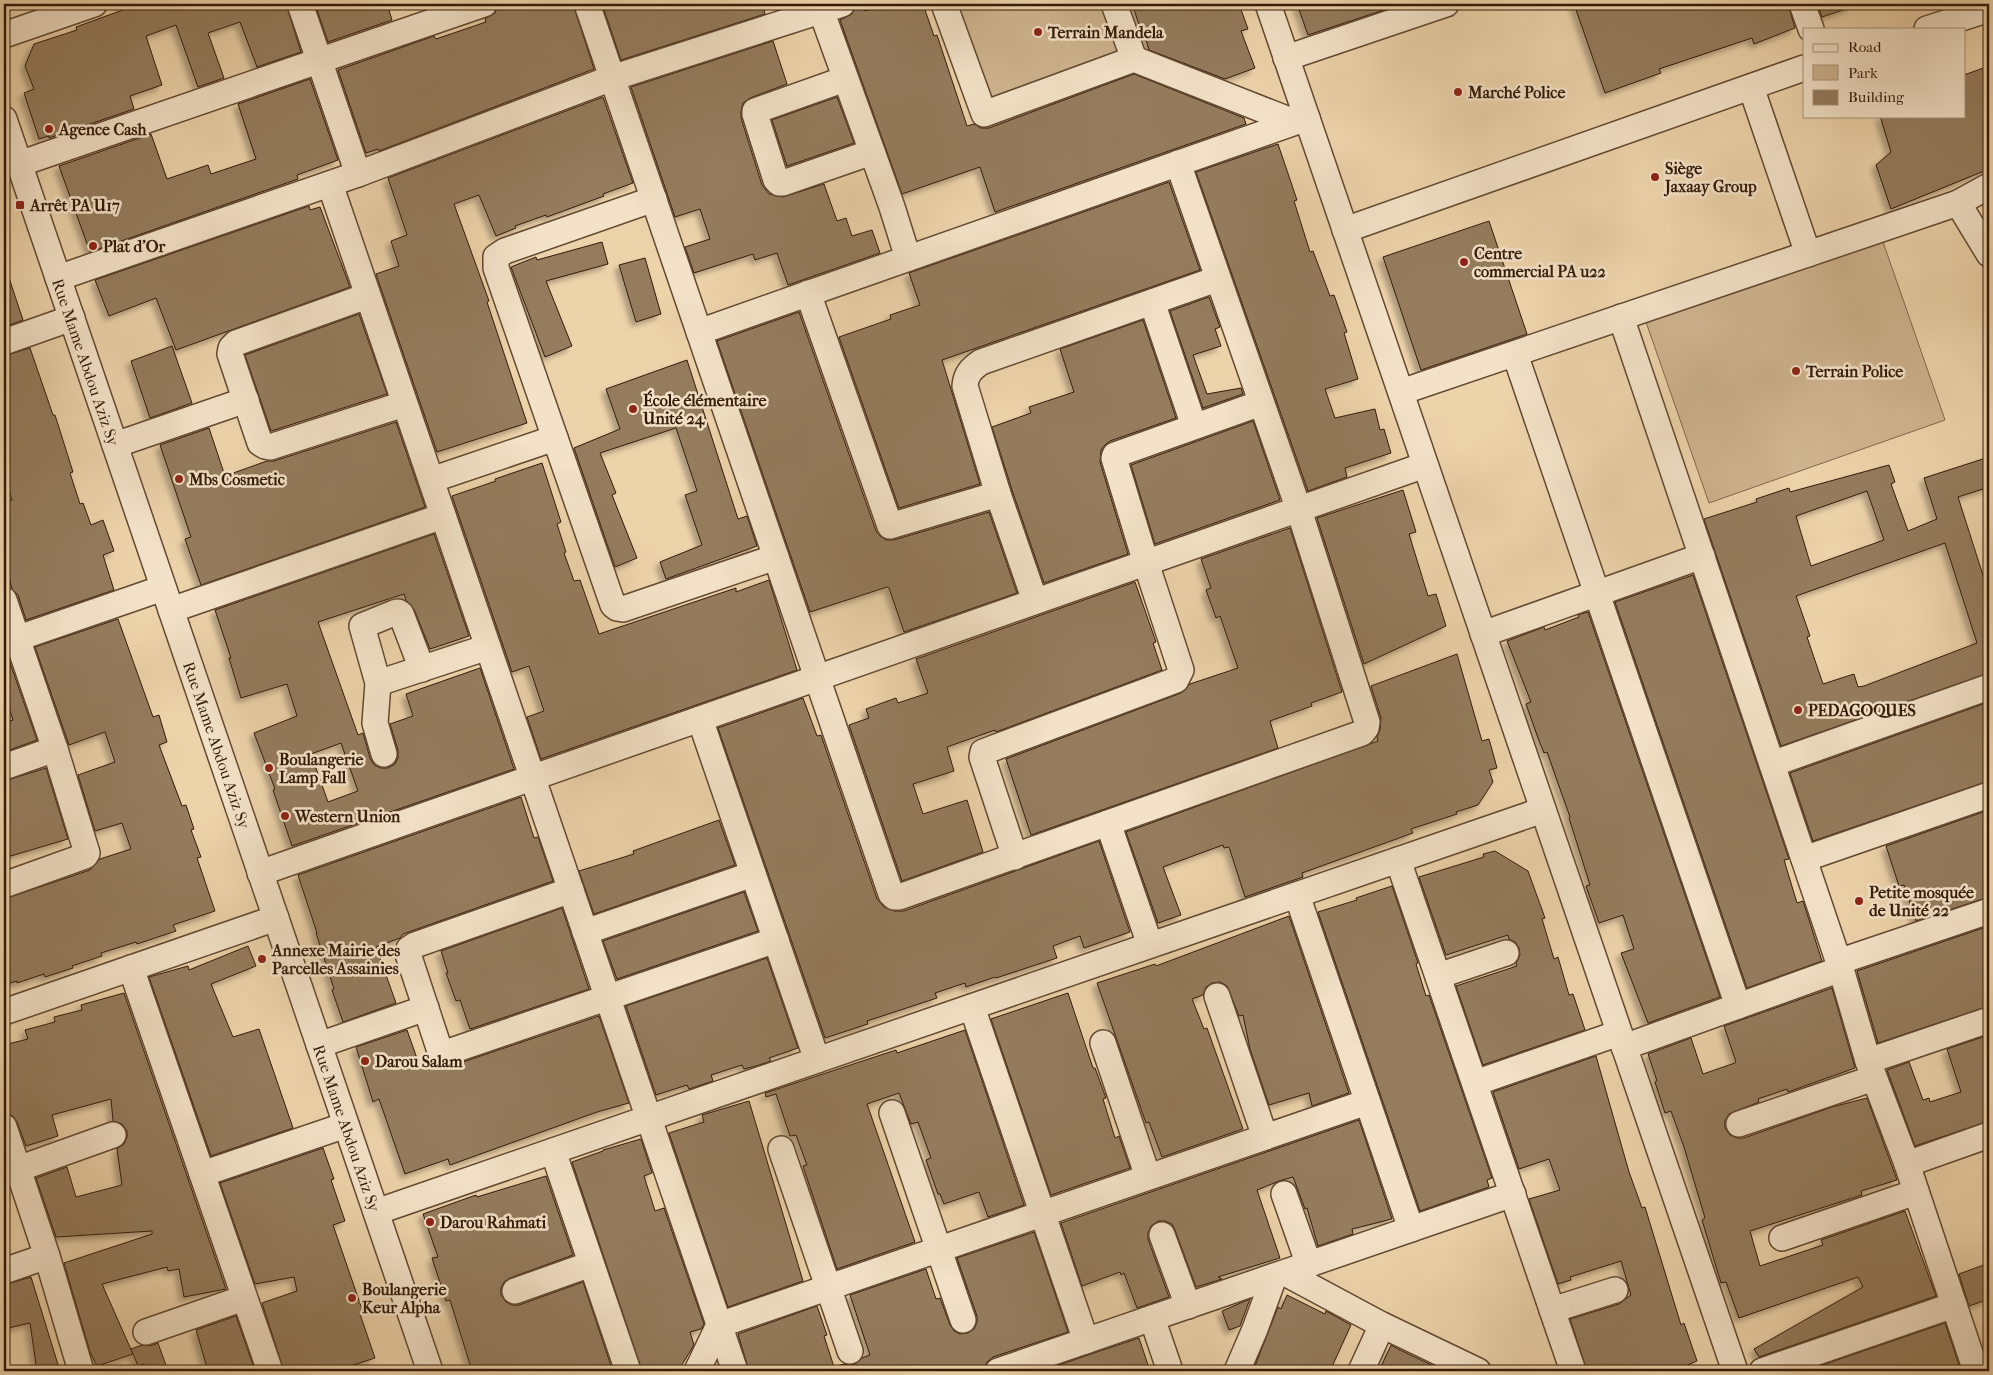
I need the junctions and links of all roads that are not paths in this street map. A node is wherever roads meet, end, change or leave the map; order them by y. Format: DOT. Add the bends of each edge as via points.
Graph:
graph roads {
  1 [pos="94,4"];
  2 [pos="300,4"];
  3 [pos="484,4"];
  4 [pos="587,4"];
  5 [pos="944,4"];
  6 [pos="1114,4"];
  7 [pos="1268,4"];
  8 [pos="1446,4"];
  9 [pos="1802,4"];
  10 [pos="831,7"];
  11 [pos="1989,9"];
  12 [pos="1811,28"];
  13 [pos="1929,28"];
  14 [pos="4,35"];
  15 [pos="1286,58"];
  16 [pos="1134,59"];
  17 [pos="319,60"];
  18 [pos="1803,68"];
  19 [pos="612,78"];
  20 [pos="845,79"];
  21 [pos="1750,87"];
  22 [pos="4,119"];
  23 [pos="1300,120"];
  24 [pos="872,152"];
  25 [pos="1178,163"];
  26 [pos="19,164"];
  27 [pos="358,174"];
  28 [pos="330,184"];
  29 [pos="1989,186"];
  30 [pos="654,199"];
  31 [pos="1958,203"];
  32 [pos="1345,230"];
  33 [pos="1808,254"];
  34 [pos="1989,254"];
  35 [pos="908,258"];
  36 [pos="58,278"];
  37 [pos="1217,279"];
  38 [pos="808,293"];
  39 [pos="367,296"];
  40 [pos="1152,302"];
  41 [pos="72,318"];
  42 [pos="1621,318"];
  43 [pos="699,332"];
  44 [pos="4,342"];
  45 [pos="1515,354"];
  46 [pos="1401,392"];
  47 [pos="246,400"];
  48 [pos="1261,403"];
  49 [pos="404,404"];
  50 [pos="1194,426"];
  51 [pos="555,438"];
  52 [pos="115,445"];
  53 [pos="1425,465"];
  54 [pos="431,480"];
  55 [pos="998,494"];
  56 [pos="1299,510"];
  57 [pos="443,516"];
  58 [pos="1702,556"];
  59 [pos="776,557"];
  60 [pos="1146,563"];
  61 [pos="1597,593"];
  62 [pos="167,599"];
  63 [pos="4,600"];
  64 [pos="1034,601"];
  65 [pos="1483,634"];
  66 [pos="10,640"];
  67 [pos="488,647"];
  68 [pos="422,668"];
  69 [pos="818,678"];
  70 [pos="378,683"];
  71 [pos="1989,687"];
  72 [pos="700,719"];
  73 [pos="55,749"];
  74 [pos="384,754"];
  75 [pos="1772,764"];
  76 [pos="4,767"];
  77 [pos="532,778"];
  78 [pos="1989,796"];
  79 [pos="1543,810"];
  80 [pos="1108,823"];
  81 [pos="1014,857"];
  82 [pos="1804,859"];
  83 [pos="1398,860"];
  84 [pos="260,873"];
  85 [pos="753,874"];
  86 [pos="4,886"];
  87 [pos="571,890"];
  88 [pos="1297,895"];
  89 [pos="1989,910"];
  90 [pos="276,918"];
  91 [pos="585,932"];
  92 [pos="776,940"];
  93 [pos="1150,945"];
  94 [pos="1506,953"];
  95 [pos="1840,965"];
  96 [pos="132,968"];
  97 [pos="1438,976"];
  98 [pos="1217,996"];
  99 [pos="607,998"];
  100 [pos="1738,1006"];
  101 [pos="972,1007"];
  102 [pos="426,1008"];
  103 [pos="4,1012"];
  104 [pos="1989,1020"];
  105 [pos="1622,1040"];
  106 [pos="1102,1043"];
  107 [pos="319,1045"];
  108 [pos="816,1060"];
  109 [pos="1871,1070"];
  110 [pos="1475,1082"];
  111 [pos="1367,1102"];
  112 [pos="892,1112"];
  113 [pos="649,1118"];
  114 [pos="1739,1124"];
  115 [pos="346,1125"];
  116 [pos="113,1135"];
  117 [pos="1989,1135"];
  118 [pos="1265,1137"];
  119 [pos="6,1140"];
  120 [pos="781,1149"];
  121 [pos="553,1151"];
  122 [pos="1906,1164"];
  123 [pos="18,1169"];
  124 [pos="202,1174"];
  125 [pos="1148,1177"];
  126 [pos="1916,1192"];
  127 [pos="1284,1194"];
  128 [pos="1513,1194"];
  129 [pos="376,1212"];
  130 [pos="1043,1214"];
  131 [pos="1411,1229"];
  132 [pos="1162,1235"];
  133 [pos="1782,1238"];
  134 [pos="939,1250"];
  135 [pos="47,1256"];
  136 [pos="591,1264"];
  137 [pos="1309,1265"];
  138 [pos="4,1271"];
  139 [pos="1279,1275"];
  140 [pos="828,1287"];
  141 [pos="515,1290"];
  142 [pos="1615,1290"];
  143 [pos="244,1298"];
  144 [pos="1954,1305"];
  145 [pos="1188,1306"];
  146 [pos="1552,1310"];
  147 [pos="1152,1318"];
  148 [pos="963,1320"];
  149 [pos="719,1325"];
  150 [pos="1382,1325"];
  151 [pos="146,1332"];
  152 [pos="1086,1341"];
  153 [pos="850,1351"];
  154 [pos="81,1371"];
  155 [pos="270,1371"];
  156 [pos="430,1371"];
  157 [pos="628,1371"];
  158 [pos="696,1371"];
  159 [pos="735,1371"];
  160 [pos="998,1371"];
  161 [pos="1170,1371"];
  162 [pos="1237,1371"];
  163 [pos="1361,1371"];
  164 [pos="1478,1371"];
  165 [pos="1573,1371"];
  166 [pos="1735,1371"];
  167 [pos="1762,1371"];
  168 [pos="1976,1371"];
  1 -- 14 [label="street"];
  2 -- 17 [label="street"];
  3 -- 17 [label="street"];
  4 -- 19 [label="street"];
  5 -- 16 [label="street" via="984,114"];
  6 -- 16 [label="street"];
  7 -- 15 [label="street"];
  8 -- 15 [label="street"];
  9 -- 12 [label="street"];
  10 -- 19 [label="street"];
  10 -- 20 [label="street"];
  11 -- 13 [label="street"];
  15 -- 23 [label="street"];
  16 -- 23 [label="street"];
  17 -- 26 [label="street"];
  17 -- 27 [label="street"];
  18 -- 21 [label="street"];
  19 -- 27 [label="street"];
  19 -- 30 [label="street"];
  20 -- 24 [label="street"];
  20 -- 24 [label="street" via="756,111 776,180 783,183"];
  21 -- 32 [label="street"];
  21 -- 33 [label="street"];
  22 -- 26 [label="street, Rue Mame Abdou Aziz Sy"];
  23 -- 25 [label="street"];
  23 -- 32 [label="street"];
  24 -- 35 [label="street"];
  25 -- 35 [label="street"];
  25 -- 37 [label="street"];
  26 -- 36 [label="street, Rue Mame Abdou Aziz Sy"];
  27 -- 28 [label="street"];
  28 -- 36 [label="street"];
  28 -- 39 [label="street"];
  29 -- 31 [label="street"];
  30 -- 43 [label="street"];
  30 -- 51 [label="street" via="504,251 496,257 496,268"];
  31 -- 33 [label="street"];
  31 -- 34 [label="street"];
  32 -- 46 [label="street"];
  33 -- 42 [label="street"];
  35 -- 38 [label="street"];
  36 -- 41 [label="street, Rue Mame Abdou Aziz Sy"];
  37 -- 40 [label="street"];
  37 -- 48 [label="street"];
  38 -- 43 [label="street"];
  38 -- 55 [label="street" via="890,526"];
  39 -- 47 [label="street" via="236,343 230,354"];
  39 -- 49 [label="street"];
  40 -- 50 [label="street"];
  40 -- 55 [label="street" via="981,362 972,368 965,386"];
  41 -- 44 [label="street"];
  41 -- 52 [label="street, Rue Mame Abdou Aziz Sy"];
  42 -- 45 [label="street"];
  42 -- 58 [label="street"];
  43 -- 59 [label="street"];
  45 -- 46 [label="street"];
  45 -- 61 [label="street"];
  46 -- 53 [label="street"];
  47 -- 49 [label="street" via="260,443 270,447"];
  47 -- 52 [label="street"];
  48 -- 50 [label="street"];
  48 -- 56 [label="street"];
  49 -- 54 [label="street"];
  50 -- 60 [label="street" via="1114,458"];
  51 -- 54 [label="street"];
  51 -- 59 [label="street" via="613,605 617,608 623,609"];
  52 -- 62 [label="street, Rue Mame Abdou Aziz Sy"];
  53 -- 56 [label="street"];
  53 -- 65 [label="street"];
  54 -- 57 [label="street"];
  55 -- 64 [label="street"];
  56 -- 60 [label="street"];
  56 -- 80 [label="street" via="1367,722 1366,728 1362,733"];
  57 -- 62 [label="street"];
  57 -- 67 [label="street"];
  58 -- 61 [label="street"];
  58 -- 75 [label="street"];
  59 -- 69 [label="street"];
  60 -- 64 [label="street"];
  60 -- 81 [label="street" via="1181,670 1180,676 983,752"];
  61 -- 65 [label="street"];
  61 -- 100 [label="street"];
  62 -- 66 [label="street"];
  62 -- 84 [label="street, Rue Mame Abdou Aziz Sy"];
  63 -- 66 [label="street"];
  64 -- 69 [label="street"];
  65 -- 79 [label="street"];
  66 -- 73 [label="street"];
  67 -- 68 [label="street"];
  67 -- 77 [label="street"];
  68 -- 70 [label="street"];
  68 -- 70 [label="street" via="401,614 394,613 362,626"];
  69 -- 72 [label="street"];
  69 -- 81 [label="street" via="890,894 900,897"];
  70 -- 74 [label="street" via="375,723"];
  71 -- 75 [label="street"];
  72 -- 77 [label="street"];
  72 -- 85 [label="street"];
  73 -- 76 [label="street"];
  73 -- 86 [label="street" via="87,853"];
  75 -- 82 [label="street"];
  77 -- 84 [label="street"];
  77 -- 87 [label="street"];
  78 -- 82 [label="street"];
  79 -- 83 [label="street"];
  79 -- 105 [label="street"];
  80 -- 81 [label="street"];
  80 -- 93 [label="street"];
  82 -- 95 [label="street"];
  83 -- 88 [label="street"];
  83 -- 97 [label="street"];
  84 -- 90 [label="street, Rue Mame Abdou Aziz Sy"];
  85 -- 91 [label="street"];
  85 -- 92 [label="street"];
  87 -- 91 [label="street"];
  87 -- 102 [label="street" via="409,949"];
  88 -- 93 [label="street"];
  88 -- 111 [label="street"];
  89 -- 95 [label="street"];
  90 -- 96 [label="street"];
  90 -- 107 [label="street, Rue Mame Abdou Aziz Sy"];
  91 -- 99 [label="street"];
  92 -- 99 [label="street"];
  92 -- 108 [label="street"];
  93 -- 101 [label="street"];
  94 -- 97 [label="street"];
  95 -- 100 [label="street"];
  95 -- 109 [label="street"];
  96 -- 103 [label="street"];
  96 -- 124 [label="street"];
  97 -- 110 [label="street"];
  98 -- 118 [label="street"];
  99 -- 102 [label="street" via="451,1051 439,1048"];
  99 -- 113 [label="street"];
  100 -- 105 [label="street"];
  101 -- 108 [label="street"];
  101 -- 130 [label="street"];
  102 -- 107 [label="street"];
  104 -- 109 [label="street"];
  105 -- 110 [label="street"];
  105 -- 166 [label="street"];
  106 -- 125 [label="street"];
  107 -- 115 [label="street, Rue Mame Abdou Aziz Sy"];
  108 -- 113 [label="street"];
  109 -- 114 [label="street"];
  109 -- 122 [label="street"];
  110 -- 128 [label="street"];
  111 -- 118 [label="street"];
  111 -- 131 [label="street"];
  112 -- 134 [label="street"];
  113 -- 121 [label="street"];
  113 -- 149 [label="street"];
  115 -- 124 [label="street"];
  115 -- 129 [label="street, Rue Mame Abdou Aziz Sy"];
  116 -- 123 [label="street"];
  117 -- 122 [label="street"];
  118 -- 125 [label="street"];
  119 -- 123 [label="street"];
  120 -- 140 [label="street"];
  121 -- 129 [label="street"];
  121 -- 136 [label="street"];
  122 -- 126 [label="street"];
  123 -- 135 [label="street"];
  124 -- 143 [label="street"];
  125 -- 130 [label="street"];
  126 -- 133 [label="street"];
  126 -- 144 [label="street"];
  127 -- 137 [label="street"];
  128 -- 131 [label="street"];
  128 -- 146 [label="street"];
  129 -- 156 [label="street, Rue Mame Abdou Aziz Sy"];
  130 -- 134 [label="street"];
  130 -- 152 [label="street"];
  131 -- 137 [label="street"];
  132 -- 145 [label="street"];
  134 -- 140 [label="street"];
  134 -- 148 [label="street"];
  135 -- 138 [label="street"];
  135 -- 154 [label="street"];
  136 -- 141 [label="street"];
  136 -- 157 [label="street"];
  137 -- 139 [label="street"];
  139 -- 145 [label="street"];
  139 -- 150 [label="street"];
  139 -- 162 [label="street"];
  140 -- 149 [label="street"];
  140 -- 153 [label="street"];
  142 -- 146 [label="street"];
  143 -- 151 [label="street"];
  143 -- 155 [label="street"];
  144 -- 167 [label="street"];
  144 -- 168 [label="street"];
  145 -- 147 [label="street"];
  146 -- 165 [label="street"];
  147 -- 152 [label="street"];
  147 -- 161 [label="street"];
  149 -- 158 [label="street"];
  149 -- 159 [label="street"];
  150 -- 163 [label="street"];
  150 -- 164 [label="street"];
  152 -- 160 [label="street"];
}
